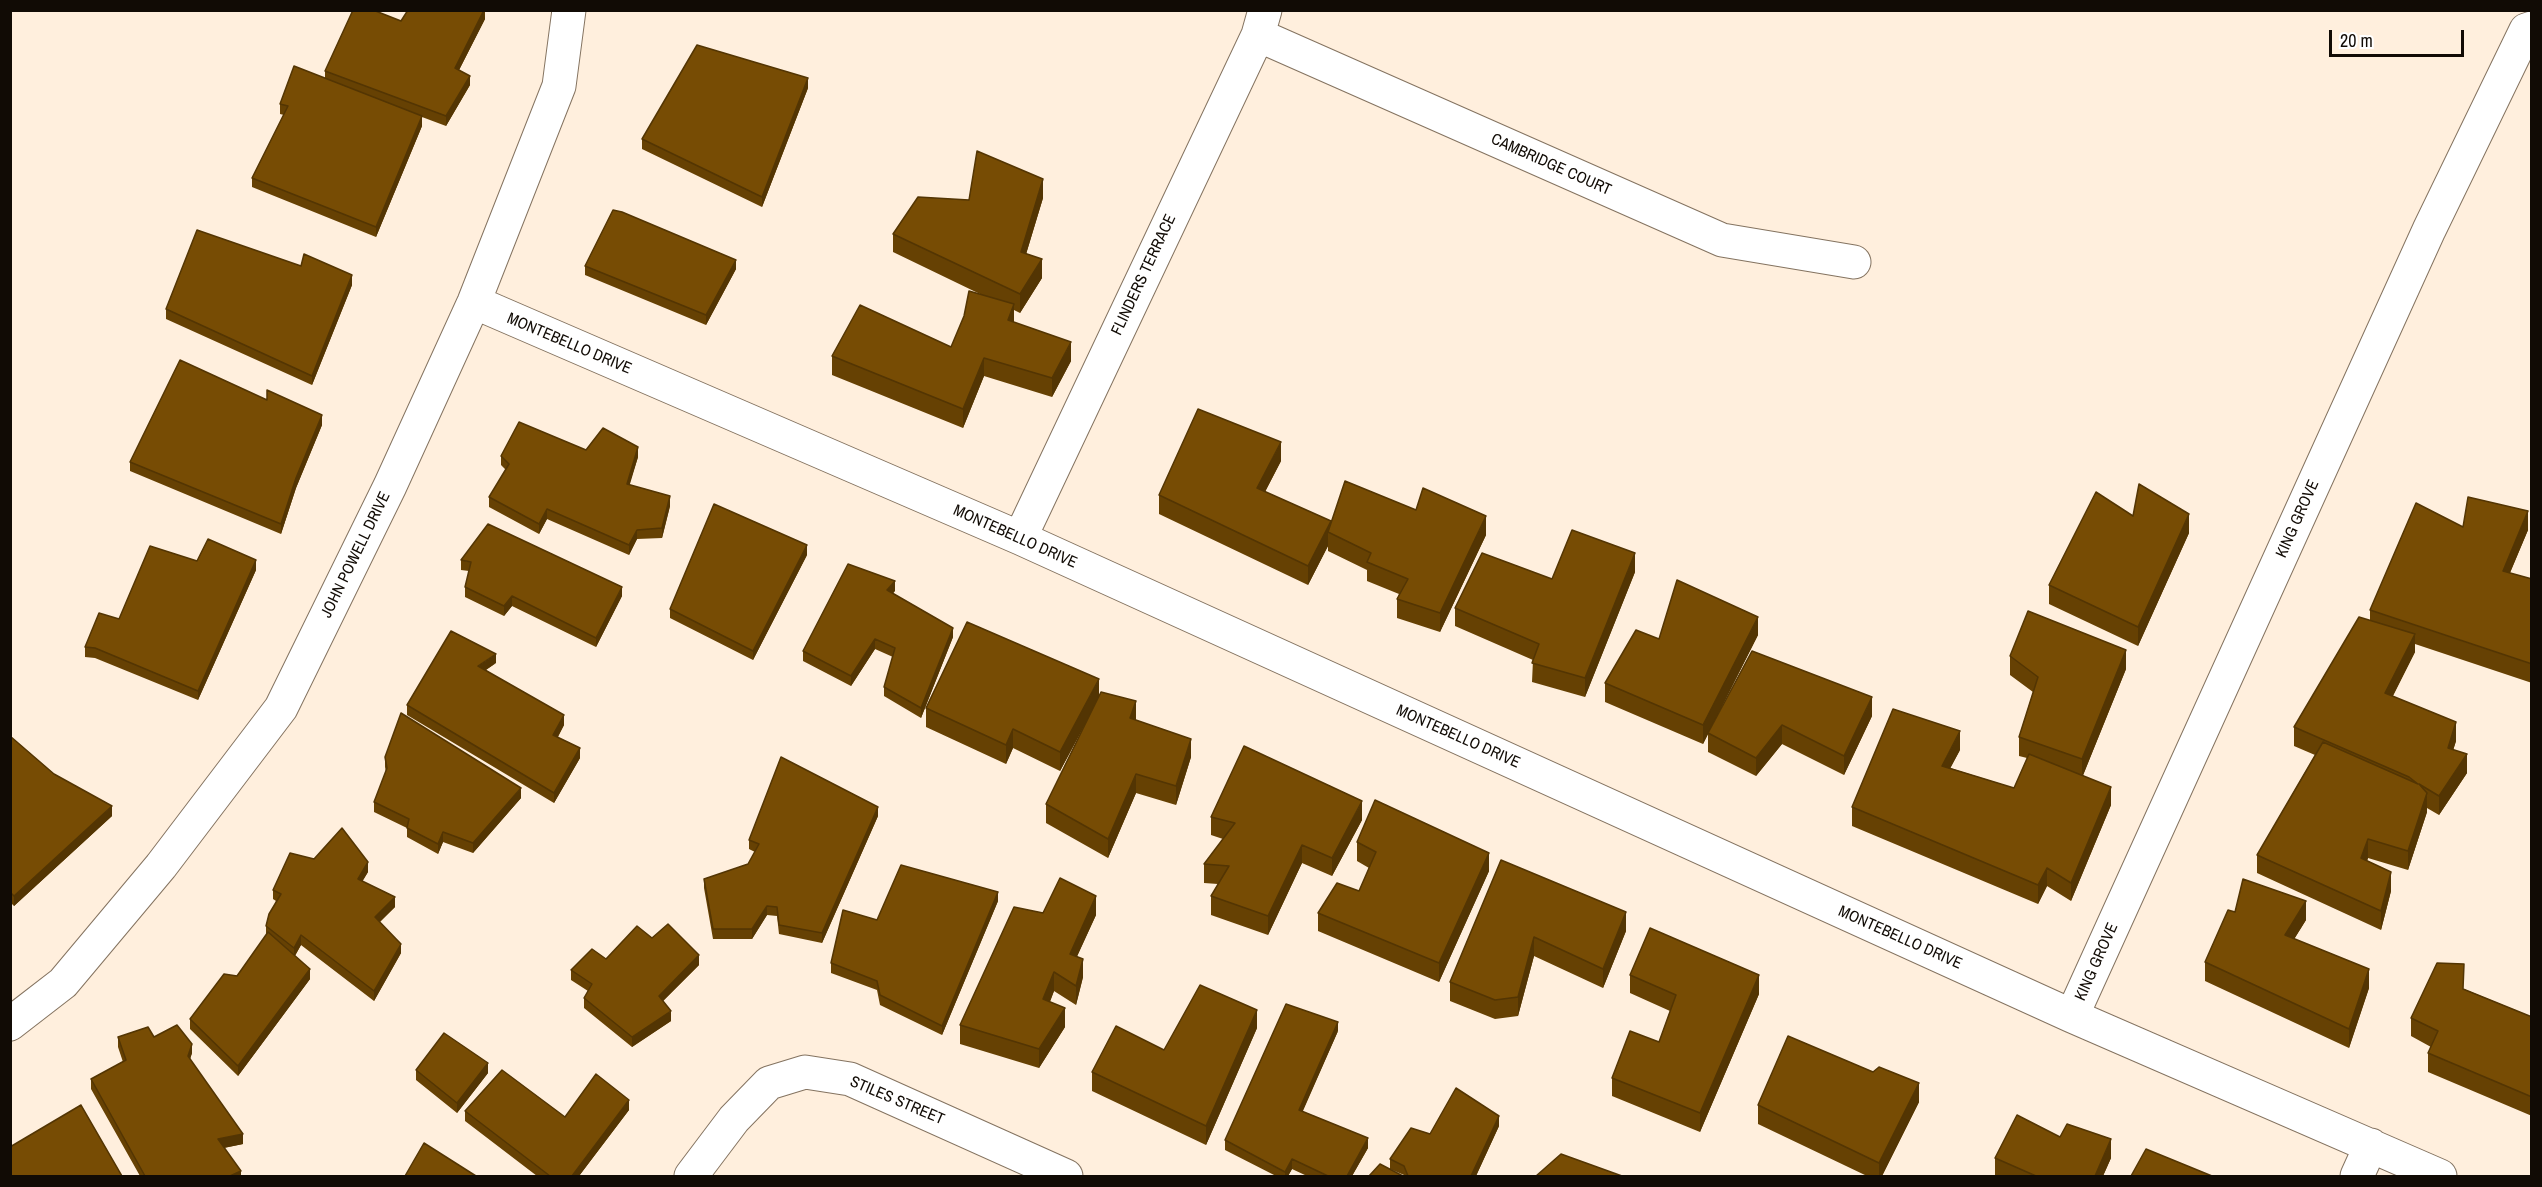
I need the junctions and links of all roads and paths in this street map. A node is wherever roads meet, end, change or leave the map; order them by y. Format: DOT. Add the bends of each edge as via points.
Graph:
graph roads {
  1 [pos="568,10"];
  2 [pos="1262,23"];
  3 [pos="2532,28"];
  4 [pos="1854,262"];
  5 [pos="474,302"];
  6 [pos="1020,538"];
  7 [pos="2072,1016"];
  8 [pos="10,1024"];
  9 [pos="2372,1145"];
  10 [pos="691,1176"];
  11 [pos="1066,1176"];
  12 [pos="2357,1176"];
  13 [pos="2440,1176"];
  1 -- 5 [label="street, JOHN POWELL DRIVE" via="559,86"];
  2 -- 4 [label="street, CAMBRIDGE COURT" via="1722,240"];
  2 -- 6 [label="street, FLINDERS TERRACE"];
  3 -- 7 [label="street, KING GROVE" via="2526,30 2429,230"];
  5 -- 6 [label="street, MONTEBELLO DRIVE"];
  5 -- 8 [label="street, JOHN POWELL DRIVE" via="390,486 281,708 161,866 63,983"];
  6 -- 7 [label="street, MONTEBELLO DRIVE"];
  7 -- 9 [label="street, MONTEBELLO DRIVE"];
  9 -- 12 [label="street"];
  9 -- 13 [label="street, MONTEBELLO DRIVE"];
  10 -- 11 [label="street, STILES STREET" via="769,1083 805,1072 850,1079"];
}
